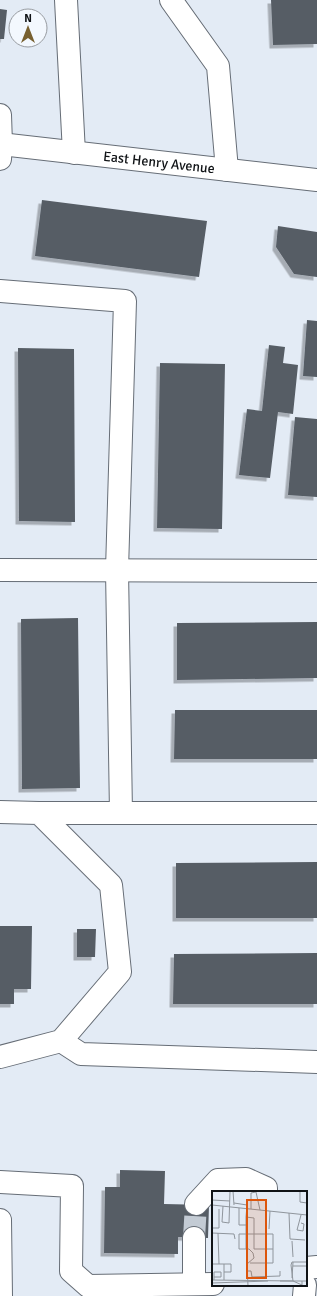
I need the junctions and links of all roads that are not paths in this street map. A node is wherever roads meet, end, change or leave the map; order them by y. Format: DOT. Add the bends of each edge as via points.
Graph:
graph roads {
  1 [pos="66,0"];
  2 [pos="171,0"];
  3 [pos="0,115"];
  4 [pos="0,149"];
  5 [pos="74,153"];
  6 [pos="228,170"];
  7 [pos="317,180"];
  8 [pos="0,291"];
  9 [pos="0,570"];
  10 [pos="117,570"];
  11 [pos="317,571"];
  12 [pos="0,812"];
  13 [pos="317,812"];
  14 [pos="39,813"];
  15 [pos="121,813"];
  16 [pos="61,1041"];
  17 [pos="0,1057"];
  18 [pos="317,1062"];
  19 [pos="0,1182"];
  20 [pos="218,1186"];
  21 [pos="266,1190"];
  22 [pos="196,1204"];
  23 [pos="0,1220"];
  24 [pos="194,1238"];
  25 [pos="317,1267"];
  26 [pos="307,1268"];
  27 [pos="203,1284"];
  28 [pos="305,1286"];
  29 [pos="2,1296"];
  30 [pos="304,1296"];
  1 -- 5 [label="street"];
  2 -- 6 [label="street" via="218,66"];
  3 -- 4 [label="street"];
  4 -- 5 [label="street, East Henry Avenue"];
  5 -- 6 [label="street, East Henry Avenue"];
  6 -- 7 [label="street, East Henry Avenue"];
  8 -- 10 [label="street" via="125,301"];
  9 -- 10 [label="street"];
  10 -- 11 [label="street"];
  10 -- 15 [label="street"];
  12 -- 14 [label="street"];
  13 -- 15 [label="street"];
  14 -- 15 [label="street"];
  14 -- 16 [label="street" via="111,884 120,972"];
  16 -- 17 [label="street"];
  16 -- 18 [label="street" via="81,1054"];
  19 -- 27 [label="street" via="72,1186 71,1271 88,1286"];
  20 -- 21 [label="street" via="246,1179"];
  20 -- 22 [label="street"];
  23 -- 29 [label="street"];
  24 -- 27 [label="street"];
  25 -- 26 [label="street"];
  28 -- 30 [label="street"];
}
